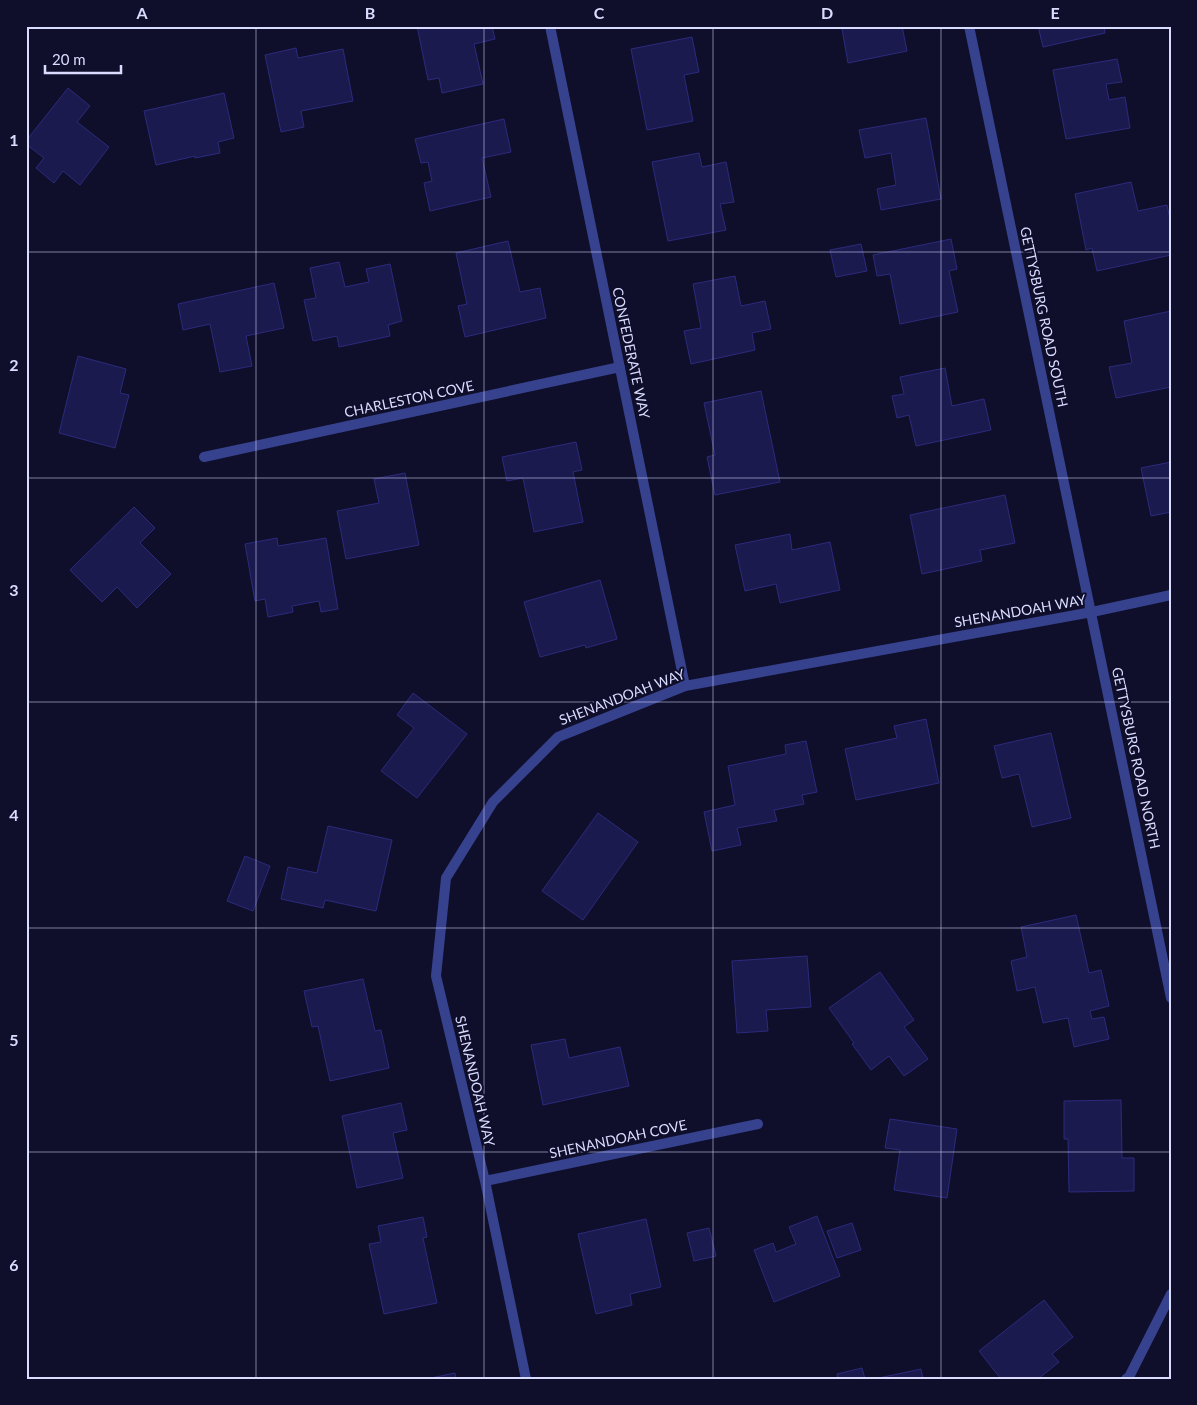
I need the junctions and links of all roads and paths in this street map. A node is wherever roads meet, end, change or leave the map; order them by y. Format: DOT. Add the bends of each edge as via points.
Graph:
graph roads {
  1 [pos="550,26"];
  2 [pos="969,26"];
  3 [pos="620,367"];
  4 [pos="204,457"];
  5 [pos="1171,595"];
  6 [pos="1092,612"];
  7 [pos="684,686"];
  8 [pos="1171,998"];
  9 [pos="758,1124"];
  10 [pos="484,1181"];
  11 [pos="1171,1294"];
  12 [pos="526,1379"];
  13 [pos="1126,1379"];
  1 -- 3 [label="street, CONFEDERATE WAY"];
  2 -- 6 [label="street, GETTYSBURG ROAD SOUTH"];
  3 -- 4 [label="street, CHARLESTON COVE"];
  3 -- 7 [label="street, CONFEDERATE WAY"];
  5 -- 6 [label="street, SHENANDOAH WAY"];
  6 -- 7 [label="street, SHENANDOAH WAY"];
  6 -- 8 [label="street, GETTYSBURG ROAD NORTH"];
  7 -- 10 [label="street, SHENANDOAH WAY" via="558,737 493,802 446,878 436,976"];
  9 -- 10 [label="street, SHENANDOAH COVE"];
  10 -- 12 [label="street, SHENANDOAH WAY"];
  11 -- 13 [label="street"];
}
